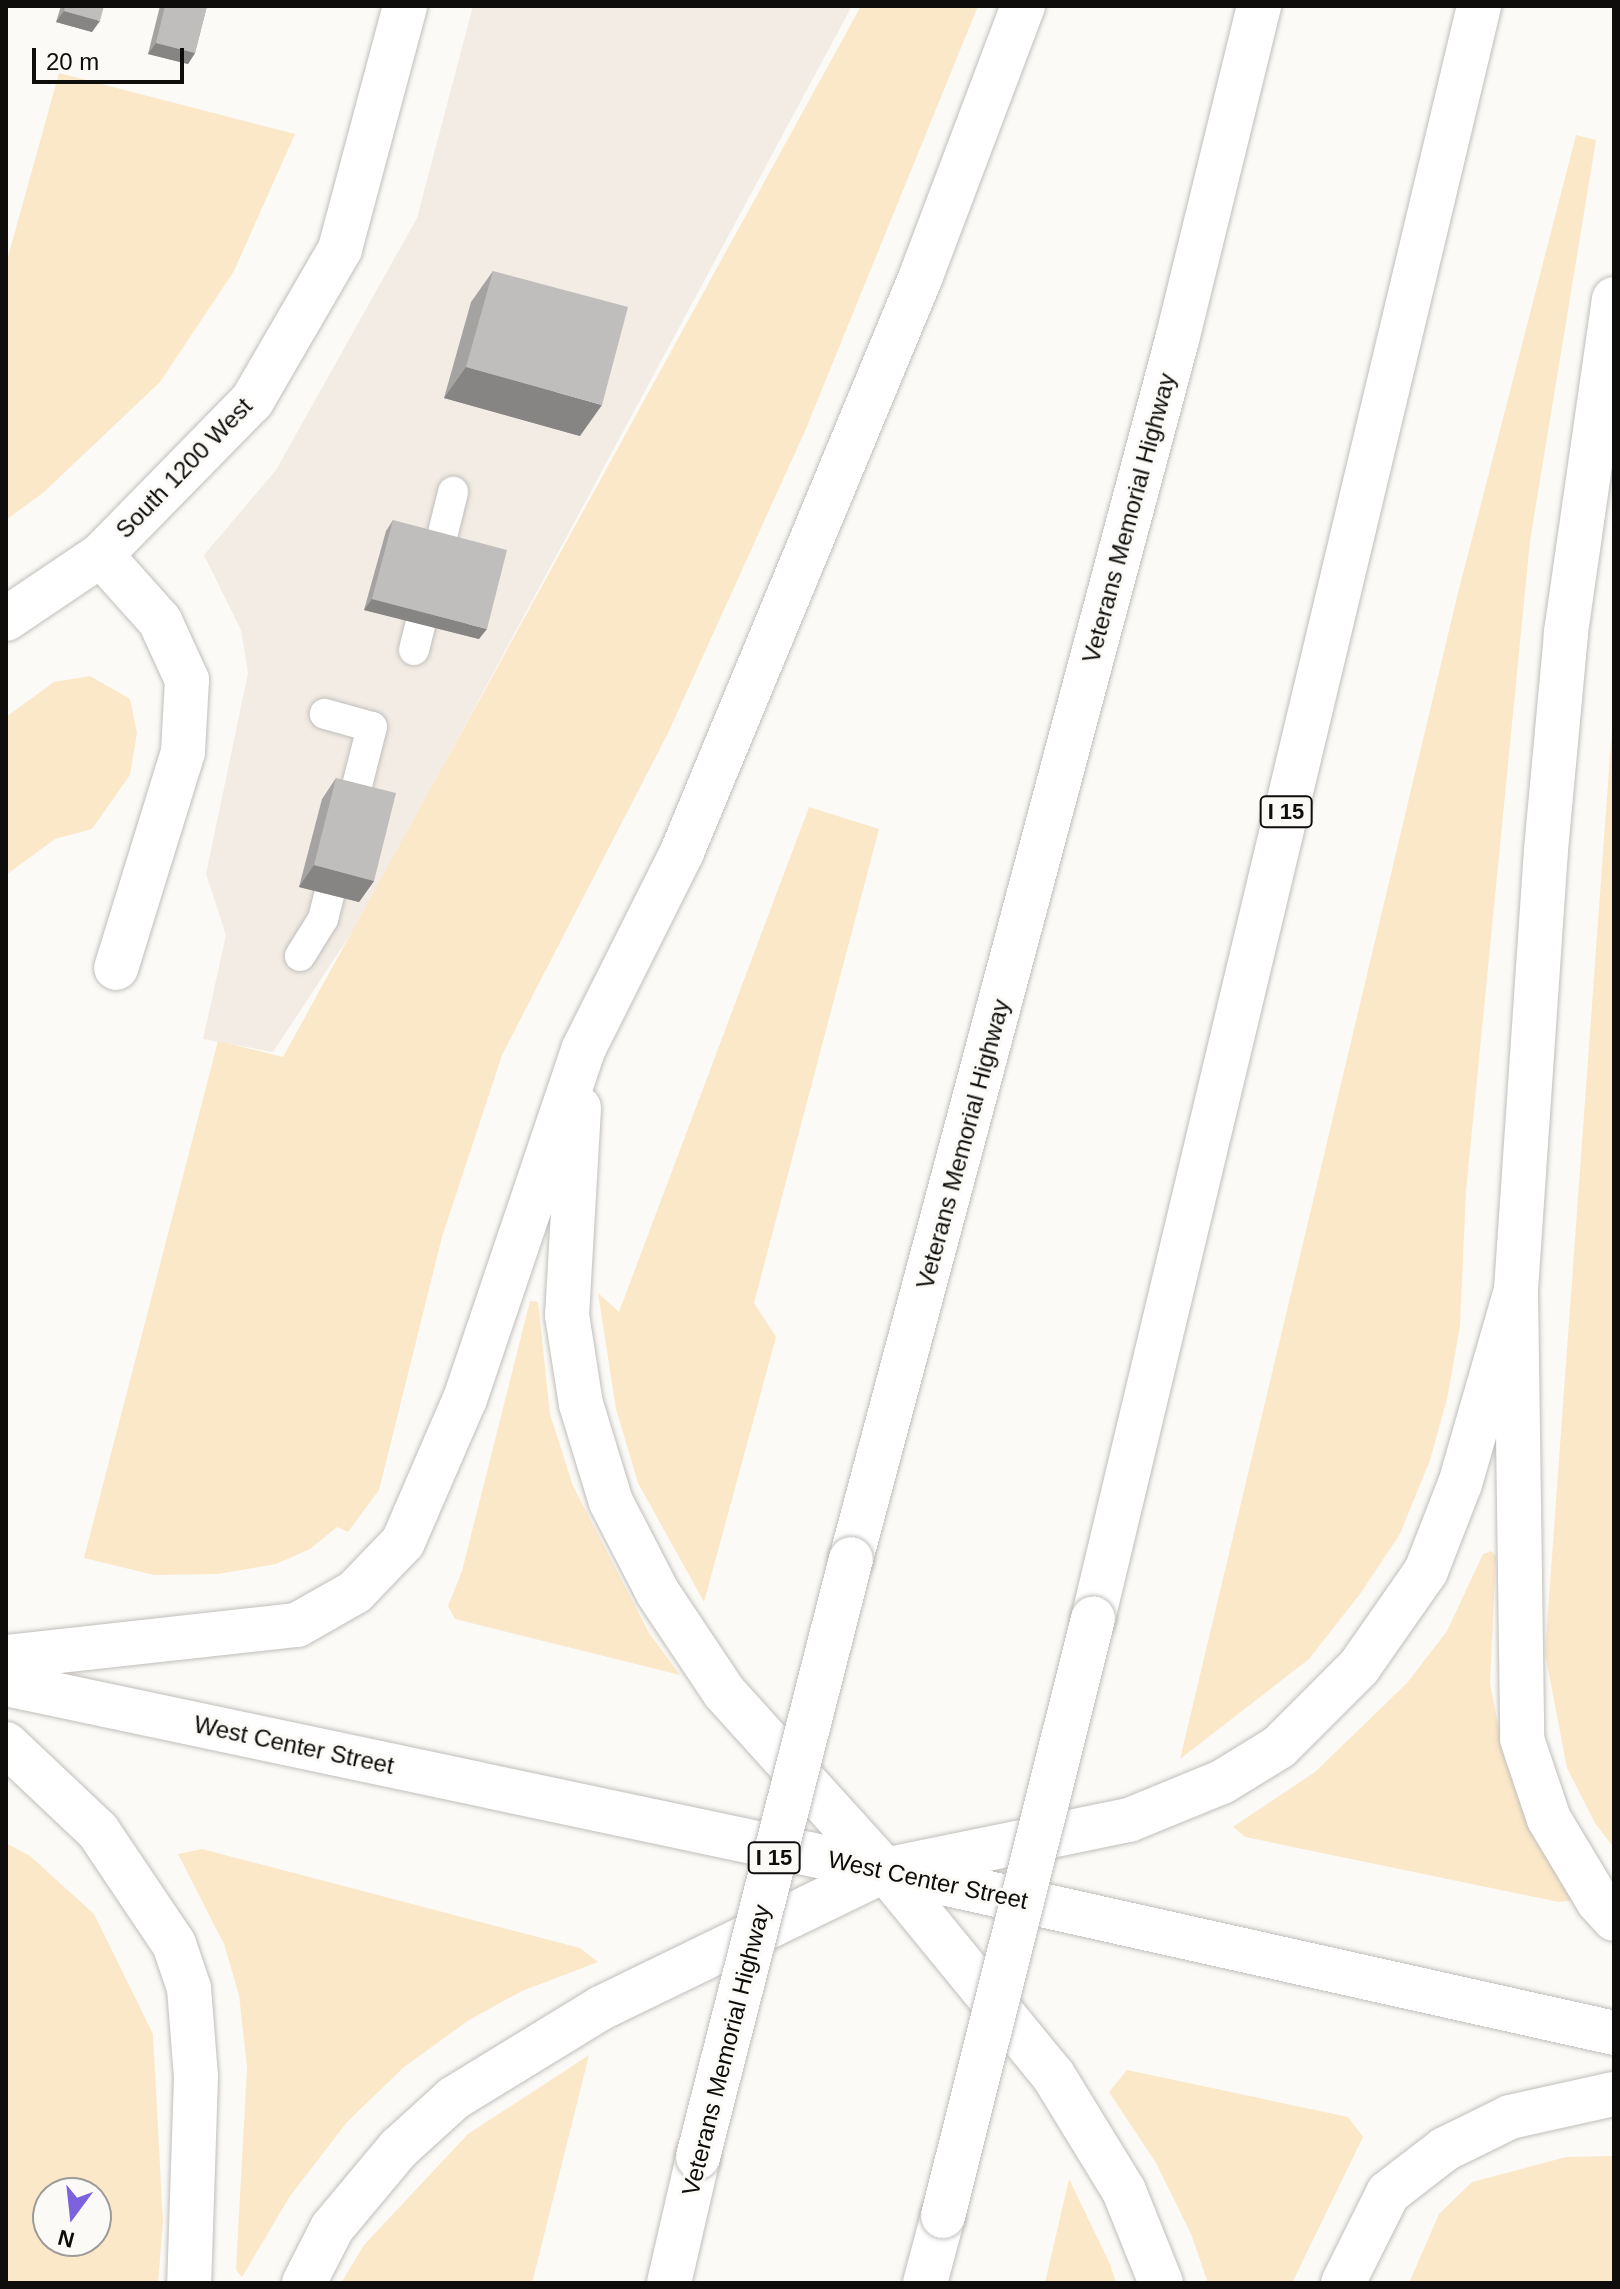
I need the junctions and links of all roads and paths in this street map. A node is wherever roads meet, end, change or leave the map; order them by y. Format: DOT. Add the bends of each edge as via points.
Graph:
graph roads {
  1 [pos="405,6"];
  2 [pos="1023,6"];
  3 [pos="1259,6"];
  4 [pos="1479,6"];
  5 [pos="1614,299"];
  6 [pos="453,492"];
  7 [pos="101,555"];
  8 [pos="6,619"];
  9 [pos="414,650"];
  10 [pos="325,714"];
  11 [pos="300,956"];
  12 [pos="116,968"];
  13 [pos="583,1050"];
  14 [pos="1516,1290"];
  15 [pos="6,1657"];
  16 [pos="6,1684"];
  17 [pos="6,1744"];
  18 [pos="885,1870"];
  19 [pos="1614,1919"];
  20 [pos="1614,2033"];
  21 [pos="1614,2094"];
  22 [pos="189,2283"];
  23 [pos="304,2283"];
  24 [pos="669,2283"];
  25 [pos="925,2283"];
  26 [pos="1161,2283"];
  27 [pos="1343,2283"];
  1 -- 7 [label="main road, South 1200 West" via="340,249 252,401"];
  2 -- 13 [label="main road" via="921,276 682,852"];
  3 -- 24 [label="main road, Veterans Memorial Highway / I 15, bridge" via="1177,340 851,1559"];
  4 -- 25 [label="main road, I 15, bridge" via="1093,1619"];
  5 -- 14 [label="main road" via="1566,634 1544,866"];
  6 -- 9 [label="lane"];
  7 -- 8 [label="main road, South 1200 West"];
  7 -- 12 [label="main road" via="160,621 187,680 183,752"];
  10 -- 11 [label="lane" via="372,727 323,919"];
  13 -- 15 [label="main road" via="437,1472 403,1542 375,1573 355,1592 297,1625"];
  13 -- 18 [label="main road" via="567,1315 581,1404 611,1502 658,1593 724,1692"];
  14 -- 18 [label="main road" via="1460,1484 1426,1571 1359,1667 1279,1747 1222,1782 1129,1820"];
  14 -- 19 [label="main road" via="1522,1739 1549,1819"];
  16 -- 18 [label="main road, West Center Street"];
  17 -- 22 [label="main road" via="98,1831 151,1905 189,1988 196,2077"];
  18 -- 20 [label="main road, West Center Street"];
  18 -- 23 [label="main road" via="601,2008 454,2098 399,2148 332,2228"];
  18 -- 26 [label="main road" via="1053,2075 1124,2191"];
  21 -- 27 [label="main road" via="1510,2117 1445,2149 1388,2193"];
}
